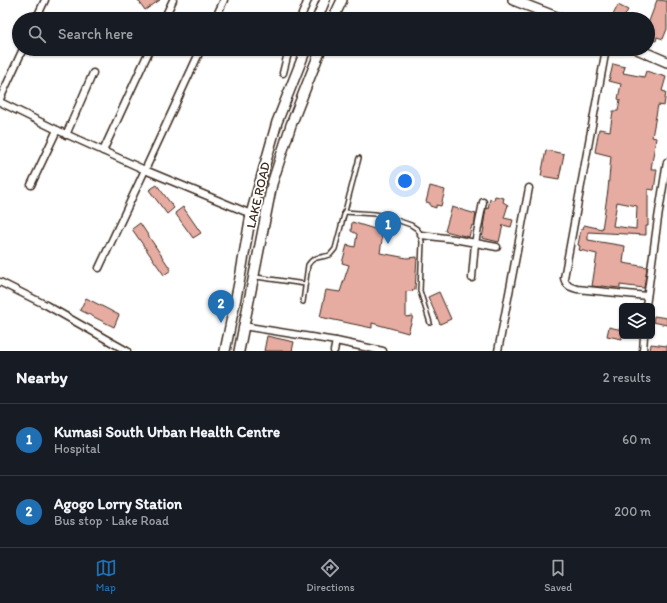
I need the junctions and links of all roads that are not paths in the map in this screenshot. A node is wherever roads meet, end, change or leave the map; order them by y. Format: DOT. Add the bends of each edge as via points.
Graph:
graph roads {
  1 [pos="45,0"];
  2 [pos="173,0"];
  3 [pos="224,0"];
  4 [pos="308,0"];
  5 [pos="325,0"];
  6 [pos="342,0"];
  7 [pos="513,0"];
  8 [pos="39,12"];
  9 [pos="167,12"];
  10 [pos="218,12"];
  11 [pos="303,12"];
  12 [pos="320,12"];
  13 [pos="336,12"];
  14 [pos="544,12"];
  15 [pos="20,56"];
  16 [pos="147,56"];
  17 [pos="198,56"];
  18 [pos="287,56"];
  19 [pos="303,56"];
  20 [pos="318,56"];
  21 [pos="605,56"];
  22 [pos="653,56"];
  23 [pos="667,62"];
  24 [pos="92,73"];
  25 [pos="283,73"];
  26 [pos="0,101"];
  27 [pos="57,130"];
  28 [pos="66,134"];
  29 [pos="103,151"];
  30 [pos="359,158"];
  31 [pos="667,162"];
  32 [pos="145,170"];
  33 [pos="31,186"];
  34 [pos="529,188"];
  35 [pos="483,202"];
  36 [pos="344,212"];
  37 [pos="251,214"];
  38 [pos="421,235"];
  39 [pos="475,244"];
  40 [pos="497,247"];
  41 [pos="99,268"];
  42 [pos="254,277"];
  43 [pos="472,278"];
  44 [pos="0,282"];
  45 [pos="305,284"];
  46 [pos="647,296"];
  47 [pos="303,302"];
  48 [pos="646,303"];
  49 [pos="430,323"];
  50 [pos="244,326"];
  51 [pos="644,339"];
  52 [pos="336,341"];
  53 [pos="127,351"];
  54 [pos="225,351"];
  55 [pos="239,351"];
  56 [pos="334,351"];
  57 [pos="383,351"];
  58 [pos="498,351"];
  59 [pos="644,351"];
  1 -- 8 [label="street"];
  2 -- 9 [label="street"];
  3 -- 10 [label="street"];
  4 -- 11 [label="street"];
  5 -- 12 [label="main road"];
  6 -- 13 [label="main road"];
  7 -- 14 [label="main road"];
  15 -- 26 [label="street"];
  16 -- 29 [label="street"];
  17 -- 32 [label="street"];
  18 -- 25 [label="street"];
  19 -- 37 [label="main road, LAKE ROAD" via="277,122"];
  20 -- 42 [label="main road, LAKE ROAD" via="291,125 272,184"];
  21 -- 46 [label="street" via="564,278 570,287 577,289"];
  22 -- 23 [label="main road"];
  24 -- 28 [label="street"];
  26 -- 27 [label="street"];
  27 -- 28 [label="street"];
  27 -- 33 [label="street"];
  28 -- 29 [label="street"];
  29 -- 32 [label="street"];
  30 -- 36 [label="lane"];
  31 -- 46 [label="street"];
  32 -- 37 [label="street"];
  32 -- 41 [label="street"];
  34 -- 58 [label="street"];
  35 -- 39 [label="street"];
  36 -- 38 [label="lane" via="385,216 412,225"];
  36 -- 45 [label="lane" via="333,252 310,260"];
  37 -- 54 [label="main road, LAKE ROAD"];
  38 -- 39 [label="street"];
  38 -- 49 [label="lane" via="420,291"];
  39 -- 40 [label="street"];
  39 -- 43 [label="street"];
  42 -- 45 [label="lane"];
  42 -- 50 [label="main road, LAKE ROAD"];
  44 -- 53 [label="street" via="46,304"];
  45 -- 47 [label="lane"];
  46 -- 48 [label="street"];
  50 -- 52 [label="street"];
  50 -- 55 [label="main road, LAKE ROAD"];
  51 -- 59 [label="street"];
  52 -- 56 [label="street"];
  52 -- 57 [label="street"];
}
